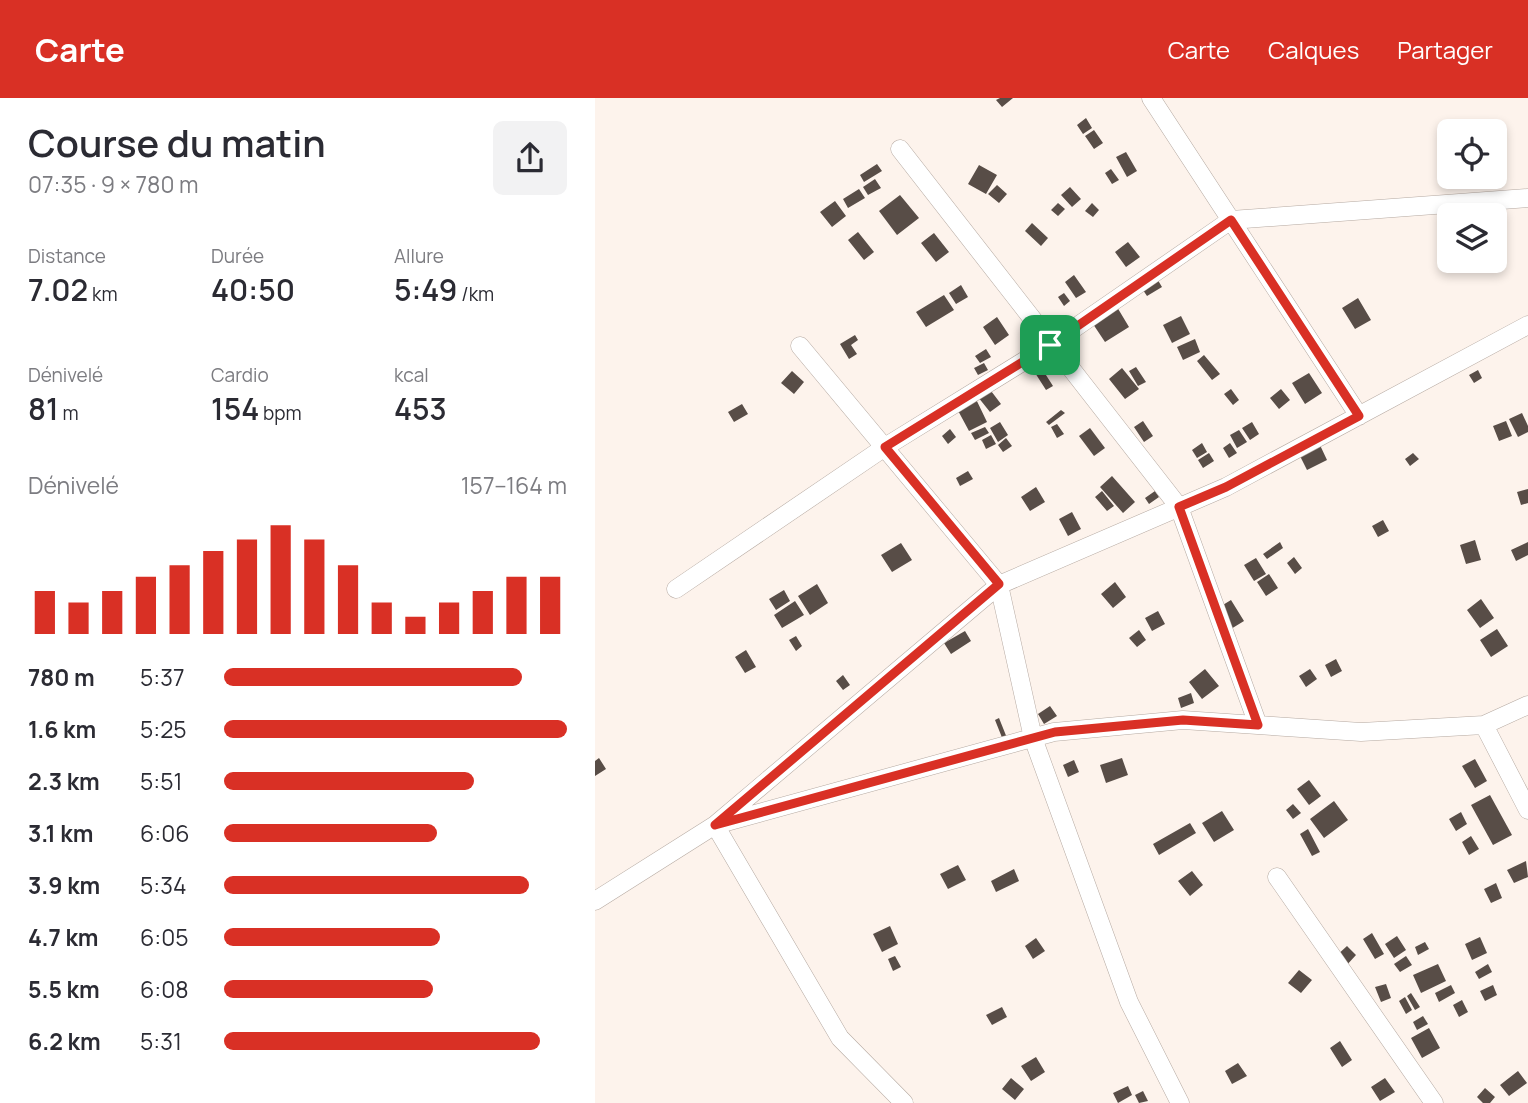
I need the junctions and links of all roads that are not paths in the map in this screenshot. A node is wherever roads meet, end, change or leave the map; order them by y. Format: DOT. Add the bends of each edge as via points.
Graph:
graph roads {
  1 [pos="1151,98"];
  2 [pos="900,149"];
  3 [pos="1528,198"];
  4 [pos="1231,220"];
  5 [pos="1528,325"];
  6 [pos="1050,345"];
  7 [pos="800,346"];
  8 [pos="1359,416"];
  9 [pos="885,447"];
  10 [pos="1179,507"];
  11 [pos="999,584"];
  12 [pos="676,589"];
  13 [pos="1528,705"];
  14 [pos="1258,725"];
  15 [pos="1484,725"];
  16 [pos="1033,738"];
  17 [pos="1528,810"];
  18 [pos="715,825"];
  19 [pos="1277,877"];
  20 [pos="595,901"];
  21 [pos="904,1103"];
  22 [pos="1180,1103"];
  23 [pos="1434,1103"];
  1 -- 4 [label="street"];
  2 -- 6 [label="street"];
  3 -- 4 [label="street"];
  4 -- 6 [label="street"];
  4 -- 8 [label="street"];
  5 -- 8 [label="street"];
  6 -- 9 [label="street"];
  6 -- 10 [label="street"];
  7 -- 9 [label="street"];
  8 -- 10 [label="street"];
  9 -- 11 [label="street"];
  9 -- 12 [label="street"];
  10 -- 11 [label="street"];
  10 -- 14 [label="street"];
  11 -- 16 [label="street"];
  11 -- 18 [label="street"];
  13 -- 15 [label="street"];
  14 -- 15 [label="street" via="1361,732"];
  14 -- 16 [label="street" via="1183,720"];
  15 -- 17 [label="street"];
  16 -- 18 [label="street"];
  16 -- 22 [label="street" via="1129,1003"];
  18 -- 20 [label="street"];
  18 -- 21 [label="street" via="840,1038"];
  19 -- 23 [label="street"];
}
